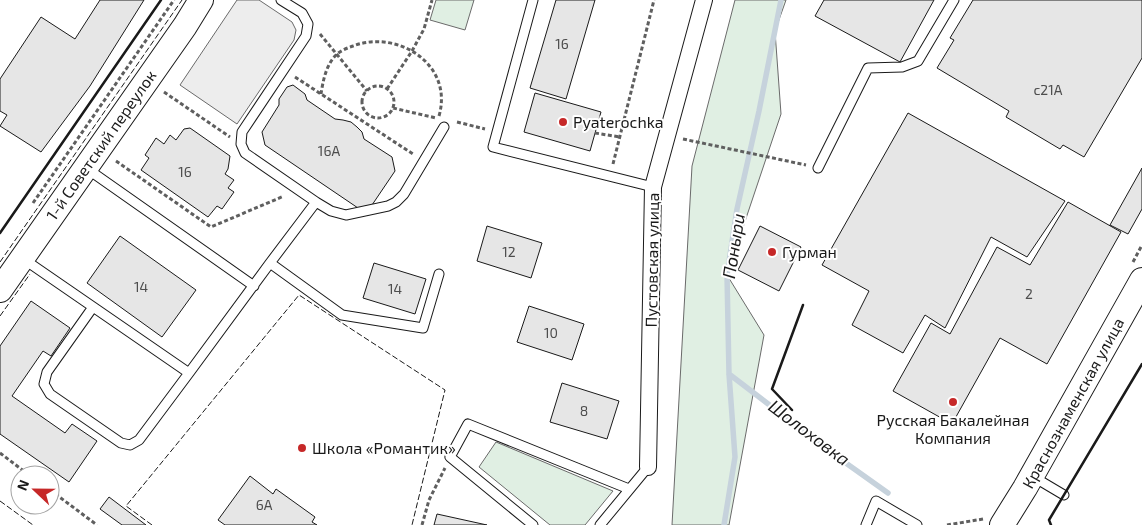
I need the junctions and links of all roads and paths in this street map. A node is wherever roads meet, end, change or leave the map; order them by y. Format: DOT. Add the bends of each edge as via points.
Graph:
graph roads {
  1 [pos="174,0"];
  2 [pos="201,0"];
  3 [pos="281,0"];
  4 [pos="432,0"];
  5 [pos="533,0"];
  6 [pos="654,0"];
  7 [pos="704,0"];
  8 [pos="954,0"];
  9 [pos="308,24"];
  10 [pos="412,51"];
  11 [pos="336,54"];
  12 [pos="284,70"];
  13 [pos="388,89"];
  14 [pos="367,91"];
  15 [pos="164,92"];
  16 [pos="321,94"];
  17 [pos="393,108"];
  18 [pos="439,118"];
  19 [pos="444,127"];
  20 [pos="497,132"];
  21 [pos="595,133"];
  22 [pos="667,136"];
  23 [pos="620,137"];
  24 [pos="241,144"];
  25 [pos="424,160"];
  26 [pos="116,161"];
  27 [pos="86,168"];
  28 [pos="818,168"];
  29 [pos="610,176"];
  30 [pos="653,187"];
  31 [pos="299,190"];
  32 [pos="316,202"];
  33 [pos="28,210"];
  34 [pos="22,258"];
  35 [pos="270,263"];
  36 [pos="439,274"];
  37 [pos="1142,280"];
  38 [pos="254,286"];
  39 [pos="0,290"];
  40 [pos="93,307"];
  41 [pos="189,372"];
  42 [pos="0,453"];
  43 [pos="450,457"];
  44 [pos="16,465"];
  45 [pos="648,467"];
  46 [pos="1032,476"];
  47 [pos="630,489"];
  48 [pos="1064,495"];
  49 [pos="60,497"];
  50 [pos="995,521"];
  51 [pos="97,525"];
  52 [pos="422,525"];
  53 [pos="533,525"];
  54 [pos="600,525"];
  55 [pos="866,525"];
  56 [pos="916,525"];
  57 [pos="947,525"];
  1 -- 33 [label="path"];
  2 -- 27 [label="street, 1-й Советский переулок"];
  3 -- 9 [label="lane" via="302,13"];
  4 -- 10 [label="path" via="424,29"];
  5 -- 20 [label="lane"];
  6 -- 23 [label="path"];
  7 -- 22 [label="street, Пустовская улица"];
  8 -- 28 [label="lane" via="918,61 902,67 868,68"];
  9 -- 11 [label="path" via="318,31"];
  9 -- 12 [label="lane" via="306,36"];
  10 -- 11 [label="path" via="392,43 370,41"];
  10 -- 13 [label="path"];
  10 -- 18 [label="path" via="421,56 439,81 442,100"];
  11 -- 14 [label="path"];
  11 -- 16 [label="path" via="322,83"];
  12 -- 16 [label="path"];
  12 -- 24 [label="lane" via="242,132"];
  13 -- 14 [label="path" via="375,86"];
  13 -- 17 [label="path" via="393,97"];
  14 -- 17 [label="path" via="362,100 363,107 371,117 384,117"];
  15 -- 24 [label="path"];
  16 -- 25 [label="path"];
  17 -- 18 [label="path"];
  18 -- 19 [label="path"];
  18 -- 20 [label="path"];
  19 -- 25 [label="lane"];
  20 -- 29 [label="lane" via="493,147"];
  21 -- 23 [label="path"];
  22 -- 28 [label="path"];
  22 -- 30 [label="street, Пустовская улица"];
  23 -- 29 [label="path"];
  24 -- 31 [label="lane" via="245,153"];
  25 -- 32 [label="lane" via="404,194 388,206 346,215"];
  26 -- 31 [label="path" via="211,227"];
  27 -- 34 [label="street, 1-й Советский переулок"];
  27 -- 38 [label="lane"];
  29 -- 30 [label="lane"];
  30 -- 45 [label="street, Пустовская улица"];
  31 -- 32 [label="lane"];
  32 -- 35 [label="lane"];
  34 -- 39 [label="street, 1-й Советский переулок"];
  34 -- 40 [label="lane"];
  35 -- 36 [label="lane" via="342,315 422,328"];
  35 -- 38 [label="lane"];
  37 -- 46 [label="street, Краснознаменская улица"];
  38 -- 41 [label="lane"];
  40 -- 41 [label="lane"];
  40 -- 41 [label="lane" via="47,372 44,384 50,394 121,443 130,445 139,440"];
  42 -- 44 [label="path"];
  43 -- 47 [label="lane" via="468,424"];
  43 -- 52 [label="path" via="429,500"];
  43 -- 53 [label="lane"];
  45 -- 47 [label="lane"];
  46 -- 48 [label="lane"];
  46 -- 50 [label="street, Краснознаменская улица"];
  47 -- 54 [label="lane"];
  49 -- 51 [label="path"];
  50 -- 57 [label="path"];
  55 -- 56 [label="lane" via="876,502"];
}
